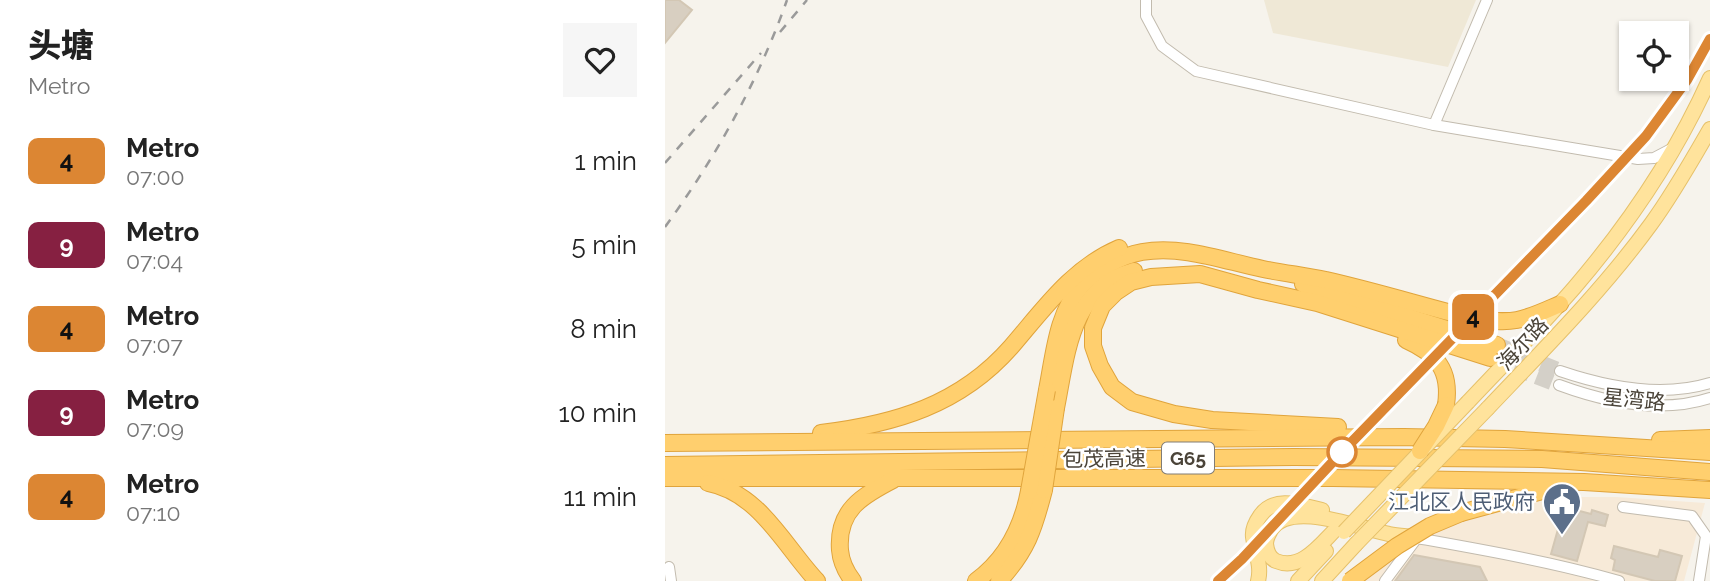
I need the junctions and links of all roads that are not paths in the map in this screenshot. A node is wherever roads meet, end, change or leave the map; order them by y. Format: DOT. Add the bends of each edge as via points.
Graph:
graph roads {
  1 [pos="1146,0"];
  2 [pos="1487,0"];
  3 [pos="1710,78"];
  4 [pos="1434,125"];
  5 [pos="1710,129"];
  6 [pos="1673,148"];
  7 [pos="1638,159"];
  8 [pos="1649,189"];
  9 [pos="1206,255"];
  10 [pos="1261,269"];
  11 [pos="1200,274"];
  12 [pos="1258,290"];
  13 [pos="1560,304"];
  14 [pos="1560,371"];
  15 [pos="1710,383"];
  16 [pos="1559,385"];
  17 [pos="1710,398"];
  18 [pos="665,436"];
  19 [pos="1710,438"];
  20 [pos="1505,439"];
  21 [pos="665,443"];
  22 [pos="1574,443"];
  23 [pos="1420,451"];
  24 [pos="1710,452"];
  25 [pos="665,465"];
  26 [pos="1710,472"];
  27 [pos="673,478"];
  28 [pos="896,478"];
  29 [pos="1584,482"];
  30 [pos="1710,490"];
  31 [pos="1036,491"];
  32 [pos="1623,507"];
  33 [pos="1341,530"];
  34 [pos="1417,538"];
  35 [pos="669,567"];
  36 [pos="671,581"];
  37 [pos="817,581"];
  38 [pos="853,581"];
  39 [pos="976,581"];
  40 [pos="999,581"];
  41 [pos="1258,581"];
  42 [pos="1298,581"];
  43 [pos="1322,581"];
  44 [pos="1350,581"];
  45 [pos="1385,581"];
  46 [pos="1619,581"];
  47 [pos="1699,581"];
  1 -- 4 [label="street" via="1146,16 1162,46 1196,71"];
  2 -- 4 [label="street"];
  3 -- 6 [label="main road, 海尔路"];
  4 -- 7 [label="street"];
  5 -- 43 [label="main road, 海尔路, bridge" via="1668,200 1629,253"];
  6 -- 7 [label="street" via="1654,158"];
  6 -- 8 [label="main road, 海尔路"];
  7 -- 8 [label="street" via="1650,172"];
  8 -- 13 [label="main road, 海尔路"];
  9 -- 10 [label="highway"];
  9 -- 18 [label="highway" via="1169,242 1142,241 1105,254 1074,276 988,371 964,389 914,414 819,433"];
  9 -- 31 [label="highway, bridge" via="1168,250 1127,256 1098,271 1071,299 1047,390"];
  10 -- 12 [label="highway" via="1493,352"];
  10 -- 13 [label="highway" via="1494,321 1516,320"];
  11 -- 12 [label="highway"];
  11 -- 20 [label="highway" via="1151,276 1131,282 1101,306 1093,328 1093,346 1112,387 1132,402 1212,420"];
  11 -- 31 [label="highway, bridge" via="1172,266 1128,273 1092,296 1082,309 1067,349"];
  12 -- 23 [label="highway, bridge" via="1314,314 1407,340 1433,355 1448,391 1446,405"];
  13 -- 23 [label="main road, 海尔路, bridge"];
  14 -- 15 [label="street, 星湾路" via="1639,389 1671,390"];
  16 -- 17 [label="street, 星湾路" via="1640,404 1673,405"];
  19 -- 22 [label="highway"];
  20 -- 21 [label="highway, 包茂高速 / G65"];
  20 -- 22 [label="highway, 包茂高速 / G65"];
  22 -- 24 [label="highway, 包茂高速 / G65"];
  23 -- 33 [label="main road, 海尔路, bridge"];
  25 -- 26 [label="highway, 包茂高速 / G65" via="1308,457 1542,460"];
  27 -- 28 [label="highway"];
  27 -- 37 [label="highway" via="719,485 743,497 761,512"];
  28 -- 29 [label="highway"];
  28 -- 38 [label="highway" via="849,510 839,535 841,556"];
  29 -- 30 [label="highway"];
  29 -- 44 [label="highway, bridge" via="1461,513 1430,526"];
  31 -- 39 [label="highway" via="1010,545"];
  31 -- 40 [label="highway" via="1033,530 1012,568"];
  32 -- 47 [label="street" via="1692,516 1706,536"];
  33 -- 34 [label="main road" via="1301,562 1274,561 1267,553 1266,540 1273,526 1301,516"];
  33 -- 42 [label="main road, 海尔路"];
  34 -- 41 [label="main road" via="1394,527 1315,508 1276,504 1264,510 1254,524"];
  34 -- 45 [label="street"];
  34 -- 46 [label="street"];
  35 -- 36 [label="street"];
}
